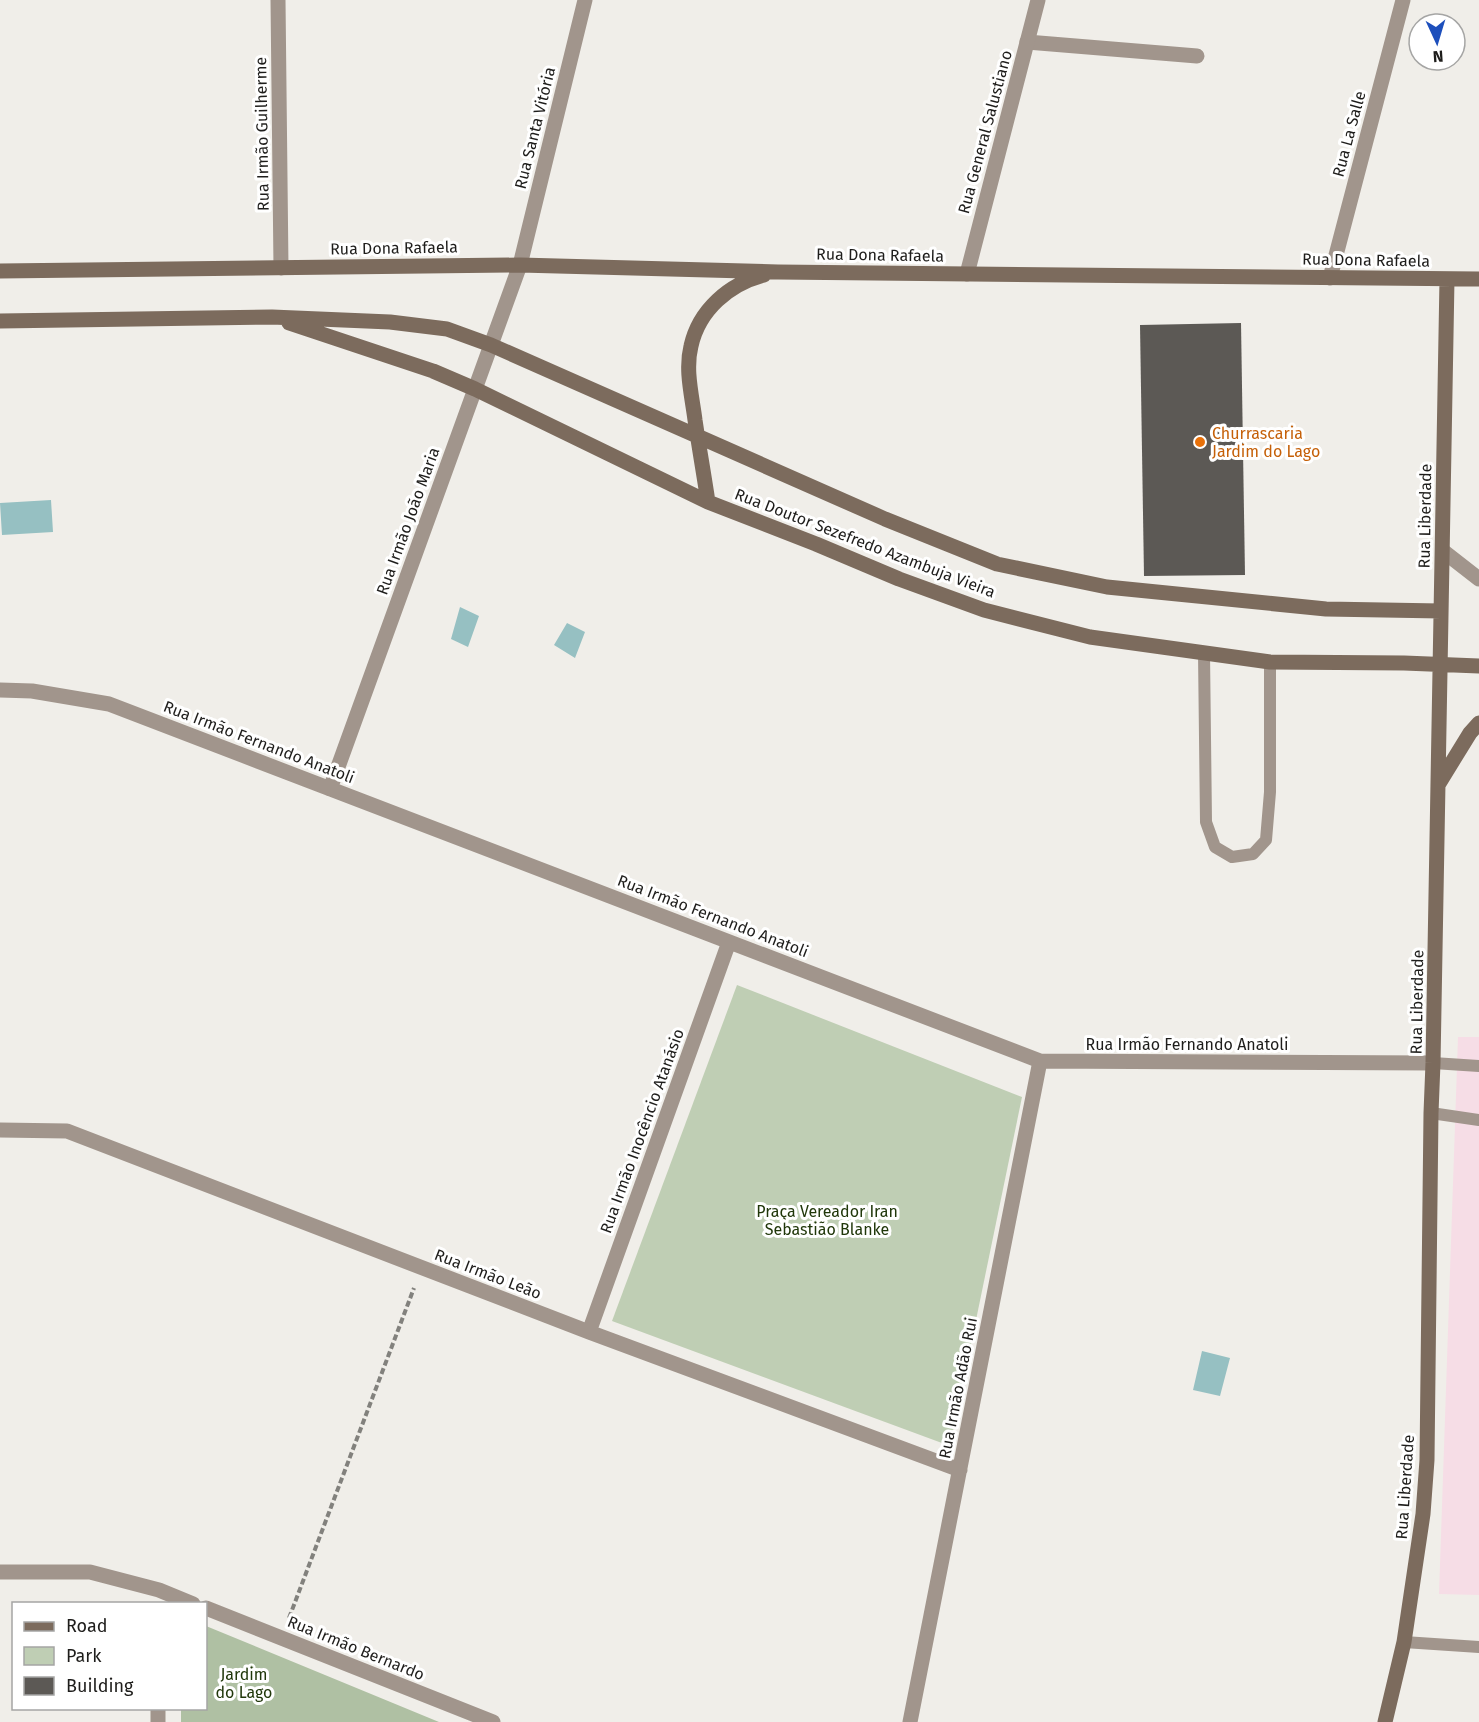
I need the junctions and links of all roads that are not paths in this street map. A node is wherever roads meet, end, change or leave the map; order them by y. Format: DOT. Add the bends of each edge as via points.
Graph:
graph roads {
  1 [pos="278,0"];
  2 [pos="585,0"];
  3 [pos="1038,0"];
  4 [pos="1403,0"];
  5 [pos="1027,42"];
  6 [pos="1197,56"];
  7 [pos="520,265"];
  8 [pos="281,268"];
  9 [pos="0,271"];
  10 [pos="778,272"];
  11 [pos="967,274"];
  12 [pos="1330,278"];
  13 [pos="1447,279"];
  14 [pos="1479,279"];
  15 [pos="272,317"];
  16 [pos="0,321"];
  17 [pos="491,345"];
  18 [pos="475,389"];
  19 [pos="698,435"];
  20 [pos="708,502"];
  21 [pos="1443,551"];
  22 [pos="1479,579"];
  23 [pos="1441,611"];
  24 [pos="1204,653"];
  25 [pos="1270,662"];
  26 [pos="1441,665"];
  27 [pos="1479,666"];
  28 [pos="0,690"];
  29 [pos="1479,723"];
  30 [pos="1438,785"];
  31 [pos="330,789"];
  32 [pos="729,942"];
  33 [pos="1041,1061"];
  34 [pos="1433,1063"];
  35 [pos="1479,1066"];
  36 [pos="1431,1113"];
  37 [pos="1479,1120"];
  38 [pos="0,1130"];
  39 [pos="589,1332"];
  40 [pos="960,1470"];
  41 [pos="0,1572"];
  42 [pos="159,1597"];
  43 [pos="183,1602"];
  44 [pos="207,1608"];
  45 [pos="1404,1642"];
  46 [pos="1479,1647"];
  47 [pos="494,1722"];
  48 [pos="910,1722"];
  49 [pos="1385,1722"];
  1 -- 8 [label="street, Rua Irmão Guilherme"];
  2 -- 7 [label="street, Rua Santa Vitória"];
  3 -- 5 [label="street, Rua General Salustiano"];
  4 -- 12 [label="street, Rua La Salle"];
  5 -- 6 [label="street"];
  5 -- 11 [label="street, Rua General Salustiano"];
  7 -- 8 [label="main road, Rua Dona Rafaela"];
  7 -- 10 [label="main road, Rua Dona Rafaela"];
  7 -- 17 [label="street, Rua Irmão João Maria"];
  8 -- 9 [label="main road"];
  10 -- 11 [label="main road, Rua Dona Rafaela"];
  10 -- 19 [label="main road" via="748,279 722,295 702,318 691,346 688,376"];
  11 -- 12 [label="main road, Rua Dona Rafaela"];
  12 -- 13 [label="main road, Rua Dona Rafaela"];
  13 -- 14 [label="main road, Rua Dona Rafaela"];
  13 -- 21 [label="main road, Rua Liberdade"];
  15 -- 16 [label="main road, Rua Doutor Sezefredo Azambuja Vieira"];
  15 -- 17 [label="main road, Rua Doutor Sezefredo Azambuja Vieira" via="447,328"];
  15 -- 18 [label="main road, Rua Doutor Sezefredo Azambuja Vieira"];
  17 -- 18 [label="street, Rua Irmão João Maria"];
  17 -- 19 [label="main road, Rua Doutor Sezefredo Azambuja Vieira"];
  18 -- 20 [label="main road, Rua Doutor Sezefredo Azambuja Vieira"];
  18 -- 31 [label="street, Rua Irmão João Maria"];
  19 -- 20 [label="main road"];
  19 -- 23 [label="main road, Rua Doutor Sezefredo Azambuja Vieira" via="885,519 997,564 1107,587 1326,609"];
  20 -- 24 [label="main road, Rua Doutor Sezefredo Azambuja Vieira" via="984,610 1090,637"];
  21 -- 22 [label="street"];
  21 -- 23 [label="main road, Rua Liberdade"];
  23 -- 26 [label="main road, Rua Liberdade"];
  24 -- 25 [label="main road, Rua Doutor Sezefredo Azambuja Vieira"];
  24 -- 25 [label="lane" via="1206,822 1215,847 1232,857 1253,854 1266,840"];
  25 -- 26 [label="main road, Rua Doutor Sezefredo Azambuja Vieira"];
  26 -- 27 [label="main road, Rua Doutor Sezefredo Azambuja Vieira"];
  26 -- 30 [label="main road, Rua Liberdade"];
  28 -- 31 [label="street, Rua Irmão Fernando Anatoli" via="33,691 109,704"];
  29 -- 30 [label="main road"];
  30 -- 34 [label="main road, Rua Liberdade"];
  31 -- 32 [label="street, Rua Irmão Fernando Anatoli"];
  32 -- 33 [label="street, Rua Irmão Fernando Anatoli"];
  32 -- 39 [label="street, Rua Irmão Inocêncio Atanásio"];
  33 -- 34 [label="street, Rua Irmão Fernando Anatoli"];
  33 -- 40 [label="street, Rua Irmão Adão Rui"];
  34 -- 35 [label="lane"];
  34 -- 36 [label="main road, Rua Liberdade"];
  36 -- 37 [label="lane"];
  36 -- 45 [label="main road, Rua Liberdade" via="1427,1461"];
  38 -- 39 [label="street, Rua Irmão Leão" via="67,1131"];
  39 -- 40 [label="street, Rua Irmão Leão"];
  40 -- 48 [label="street, Rua Irmão Adão Rui"];
  41 -- 42 [label="street" via="90,1572"];
  42 -- 43 [label="street"];
  44 -- 47 [label="street, Rua Irmão Bernardo"];
  45 -- 46 [label="lane"];
  45 -- 49 [label="main road, Rua Liberdade"];
}
